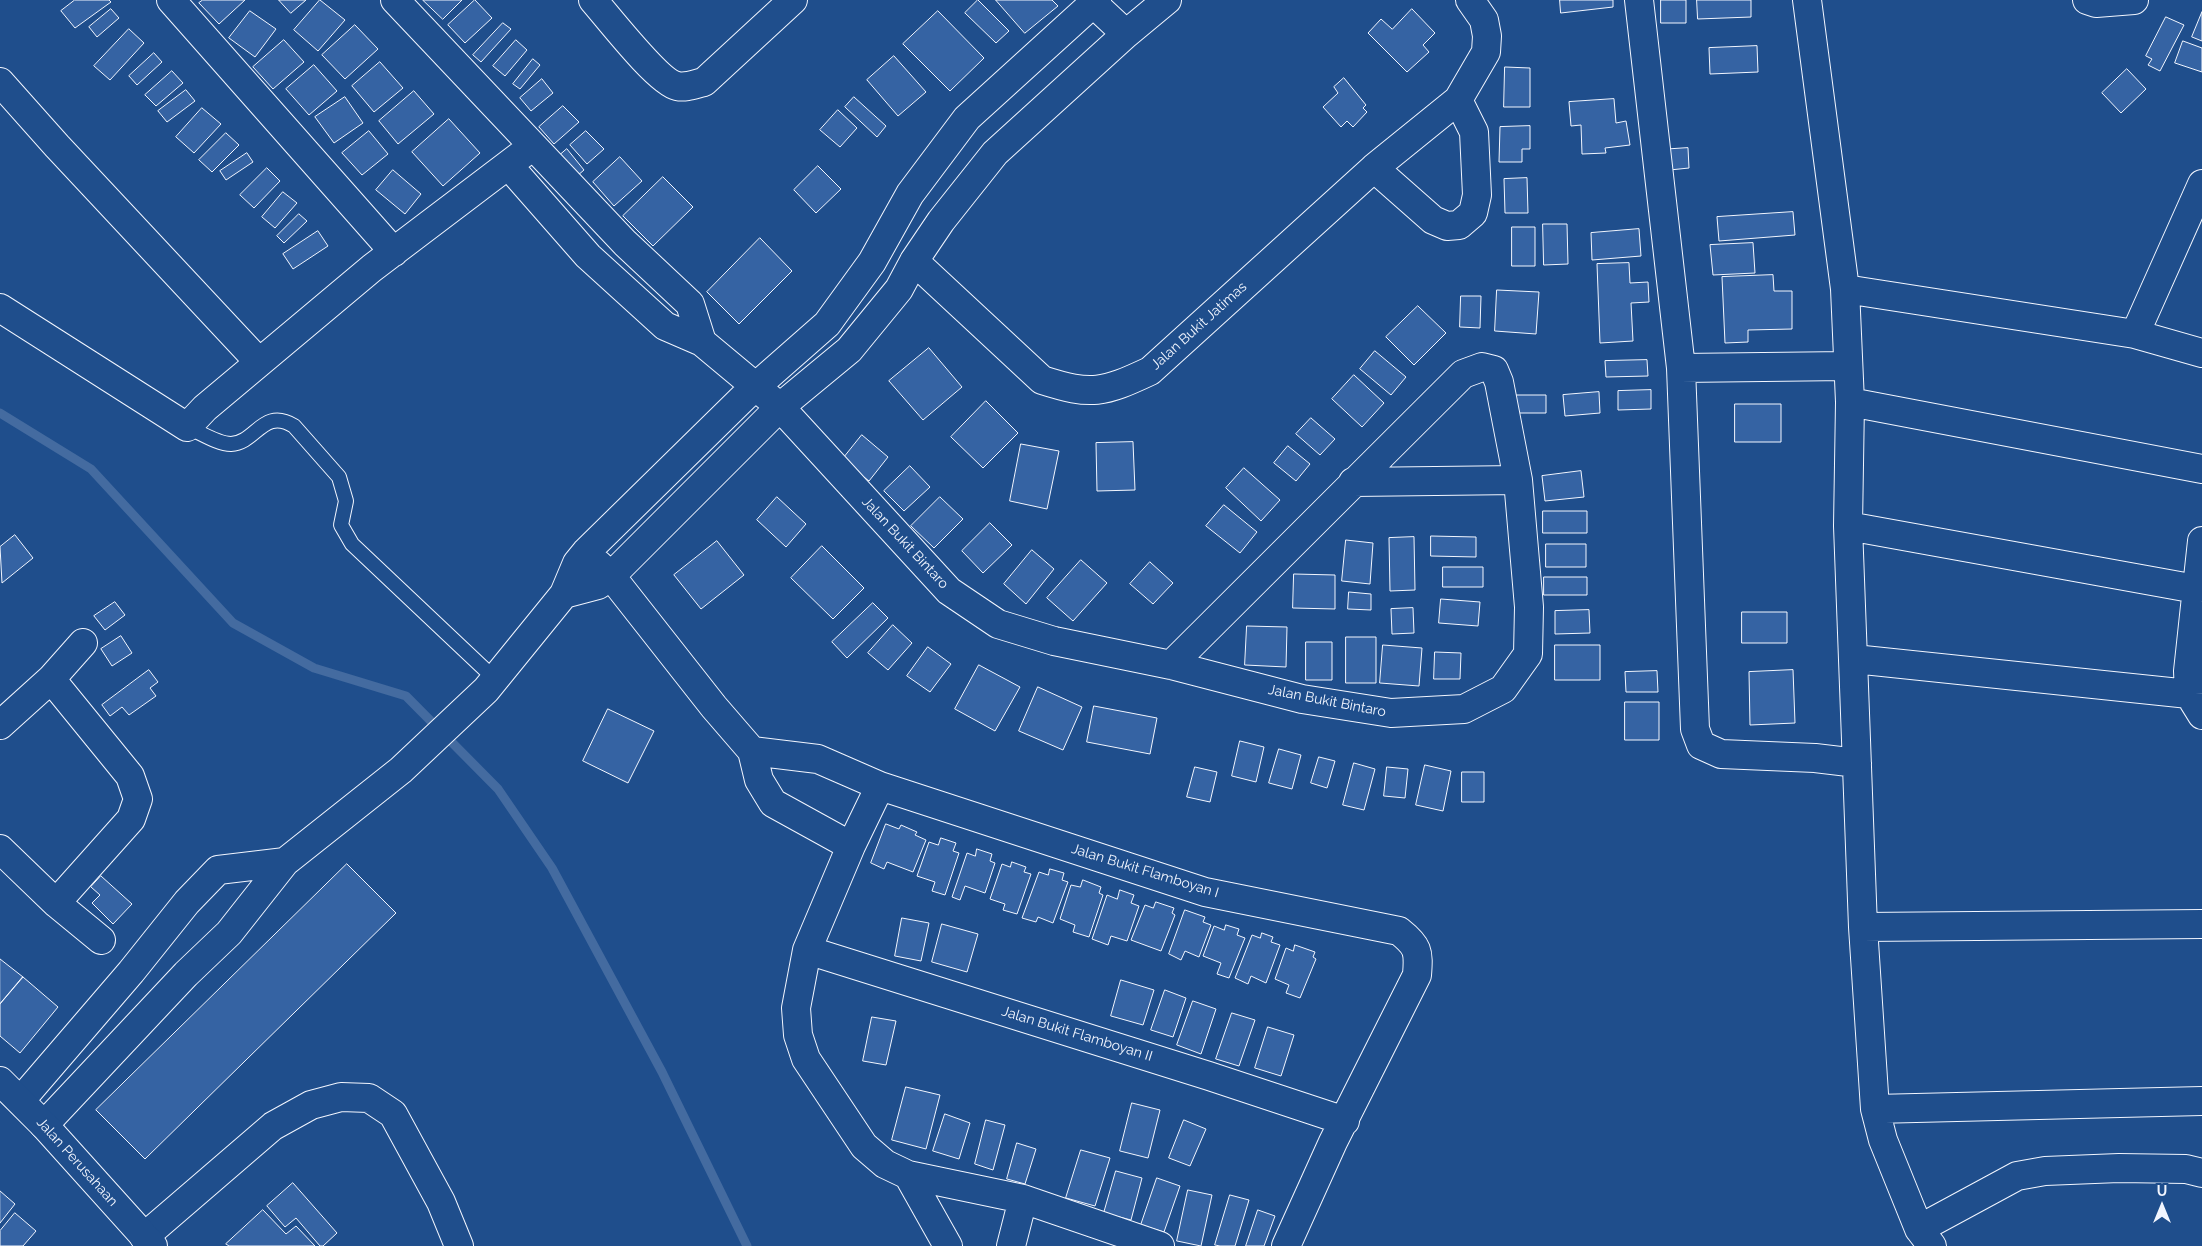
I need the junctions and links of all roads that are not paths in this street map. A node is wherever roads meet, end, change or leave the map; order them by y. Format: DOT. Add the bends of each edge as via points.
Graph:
graph roads {
  1 [pos="171,0"];
  2 [pos="394,0"];
  3 [pos="593,0"];
  4 [pos="1167,0"];
  5 [pos="1470,0"];
  6 [pos="1639,0"];
  7 [pos="1807,0"];
  8 [pos="2087,0"];
  9 [pos="2134,0"];
  10 [pos="1095,1"];
  11 [pos="782,4"];
  12 [pos="1126,34"];
  13 [pos="0,82"];
  14 [pos="1458,100"];
  15 [pos="533,146"];
  16 [pos="509,166"];
  17 [pos="1374,168"];
  18 [pos="2202,184"];
  19 [pos="394,252"];
  20 [pos="638,254"];
  21 [pos="914,261"];
  22 [pos="610,275"];
  23 [pos="1846,289"];
  24 [pos="0,308"];
  25 [pos="2135,334"];
  26 [pos="702,342"];
  27 [pos="2202,353"];
  28 [pos="260,362"];
  29 [pos="1846,366"];
  30 [pos="1681,368"];
  31 [pos="756,386"];
  32 [pos="1850,402"];
  33 [pos="780,407"];
  34 [pos="187,427"];
  35 [pos="2202,469"];
  36 [pos="1518,480"];
  37 [pos="1353,482"];
  38 [pos="1848,526"];
  39 [pos="2202,541"];
  40 [pos="586,552"];
  41 [pos="611,576"];
  42 [pos="2196,589"];
  43 [pos="564,594"];
  44 [pos="83,643"];
  45 [pos="1854,659"];
  46 [pos="1171,665"];
  47 [pos="51,679"];
  48 [pos="491,684"];
  49 [pos="2195,705"];
  50 [pos="0,725"];
  51 [pos="752,751"];
  52 [pos="1857,763"];
  53 [pos="880,786"];
  54 [pos="851,846"];
  55 [pos="0,849"];
  56 [pos="285,862"];
  57 [pos="56,903"];
  58 [pos="2202,924"];
  59 [pos="1863,927"];
  60 [pos="100,940"];
  61 [pos="808,950"];
  62 [pos="112,993"];
  63 [pos="142,1021"];
  64 [pos="0,1081"];
  65 [pos="21,1100"];
  66 [pos="2202,1100"];
  67 [pos="1875,1109"];
  68 [pos="1345,1121"];
  69 [pos="44,1125"];
  70 [pos="2202,1173"];
  71 [pos="908,1175"];
  72 [pos="1023,1199"];
  73 [pos="1926,1238"];
  74 [pos="143,1243"];
  75 [pos="459,1246"];
  76 [pos="948,1246"];
  77 [pos="1010,1246"];
  78 [pos="1160,1246"];
  79 [pos="1286,1246"];
  1 -- 19 [label="street"];
  2 -- 15 [label="street"];
  3 -- 11 [label="street" via="657,73 677,86 704,82"];
  4 -- 12 [label="street"];
  5 -- 14 [label="street, Jalan Bukit Jatimas" via="1484,20 1486,52"];
  6 -- 30 [label="street"];
  7 -- 23 [label="street"];
  8 -- 9 [label="street" via="2096,3"];
  10 -- 12 [label="street"];
  10 -- 31 [label="street" via="967,118 910,194 872,262 827,324"];
  12 -- 21 [label="street" via="995,153"];
  13 -- 28 [label="street"];
  14 -- 17 [label="street, Jalan Bukit Jatimas"];
  14 -- 17 [label="street" via="1474,132 1477,195 1473,213 1459,225 1447,226 1433,220"];
  15 -- 16 [label="street"];
  15 -- 20 [label="street"];
  16 -- 19 [label="street"];
  16 -- 22 [label="street, Jalan Bukit Bintaro" via="588,256"];
  17 -- 21 [label="street, Jalan Bukit Jatimas" via="1150,371 1119,386 1094,392 1042,380"];
  18 -- 25 [label="street"];
  19 -- 28 [label="street"];
  20 -- 22 [label="street"];
  20 -- 26 [label="street" via="690,304"];
  21 -- 33 [label="street" via="899,289 849,350"];
  22 -- 26 [label="street, Jalan Bukit Bintaro" via="665,326"];
  23 -- 25 [label="street"];
  23 -- 29 [label="street"];
  24 -- 34 [label="street"];
  25 -- 27 [label="street"];
  26 -- 31 [label="street, Jalan Bukit Bintaro"];
  28 -- 34 [label="street"];
  29 -- 30 [label="street"];
  29 -- 32 [label="street"];
  30 -- 52 [label="street" via="1695,729 1701,745 1721,754"];
  31 -- 33 [label="street, Jalan Bukit Bintaro"];
  31 -- 40 [label="street"];
  32 -- 35 [label="street"];
  32 -- 38 [label="street"];
  33 -- 41 [label="street"];
  33 -- 46 [label="street, Jalan Bukit Bintaro" via="948,591 998,624 1054,641"];
  34 -- 48 [label="lane" via="230,444 276,420 294,426 339,477 346,501 342,525 352,544"];
  36 -- 37 [label="street"];
  36 -- 37 [label="street, Jalan Bukit Bintaro" via="1497,375 1482,367 1463,374"];
  36 -- 46 [label="street, Jalan Bukit Bintaro" via="1529,607 1528,654 1503,689 1464,709 1391,713 1302,699"];
  37 -- 46 [label="street, Jalan Bukit Bintaro"];
  38 -- 42 [label="street"];
  38 -- 45 [label="street"];
  39 -- 42 [label="street"];
  40 -- 41 [label="street"];
  40 -- 43 [label="street" via="577,563"];
  41 -- 43 [label="street" via="598,585"];
  41 -- 51 [label="street"];
  42 -- 49 [label="street" via="2188,671"];
  43 -- 48 [label="street"];
  44 -- 47 [label="street"];
  45 -- 49 [label="street"];
  45 -- 52 [label="street"];
  47 -- 50 [label="street"];
  47 -- 57 [label="street" via="130,776 138,799 131,819"];
  48 -- 56 [label="street" via="400,770"];
  51 -- 53 [label="street, Jalan Bukit Flamboyan I" via="818,759"];
  51 -- 54 [label="street" via="759,780 773,803"];
  52 -- 59 [label="street"];
  53 -- 54 [label="street"];
  53 -- 68 [label="street, Jalan Bukit Flamboyan I" via="1205,892 1399,931 1412,942 1419,956 1417,975"];
  54 -- 61 [label="street"];
  55 -- 57 [label="street"];
  56 -- 62 [label="street" via="218,870 187,902"];
  56 -- 63 [label="street" via="229,933"];
  57 -- 60 [label="street"];
  58 -- 59 [label="street"];
  59 -- 67 [label="street"];
  61 -- 68 [label="street, Jalan Bukit Flamboyan II"];
  61 -- 71 [label="street" via="796,1008 798,1035 806,1059 864,1146 885,1164"];
  62 -- 63 [label="street"];
  62 -- 65 [label="street"];
  63 -- 69 [label="street"];
  64 -- 65 [label="street, Jalan Perusahaan"];
  65 -- 69 [label="street, Jalan Perusahaan"];
  66 -- 67 [label="street"];
  67 -- 73 [label="street" via="1883,1140"];
  68 -- 79 [label="street"];
  69 -- 74 [label="street, Jalan Perusahaan"];
  70 -- 73 [label="street" via="2186,1168 2119,1168 2045,1171 2017,1176"];
  71 -- 72 [label="street"];
  71 -- 76 [label="street"];
  72 -- 77 [label="street"];
  72 -- 78 [label="street"];
  74 -- 75 [label="street" via="273,1126 311,1105 341,1097 369,1098 393,1114 441,1202"];
}
